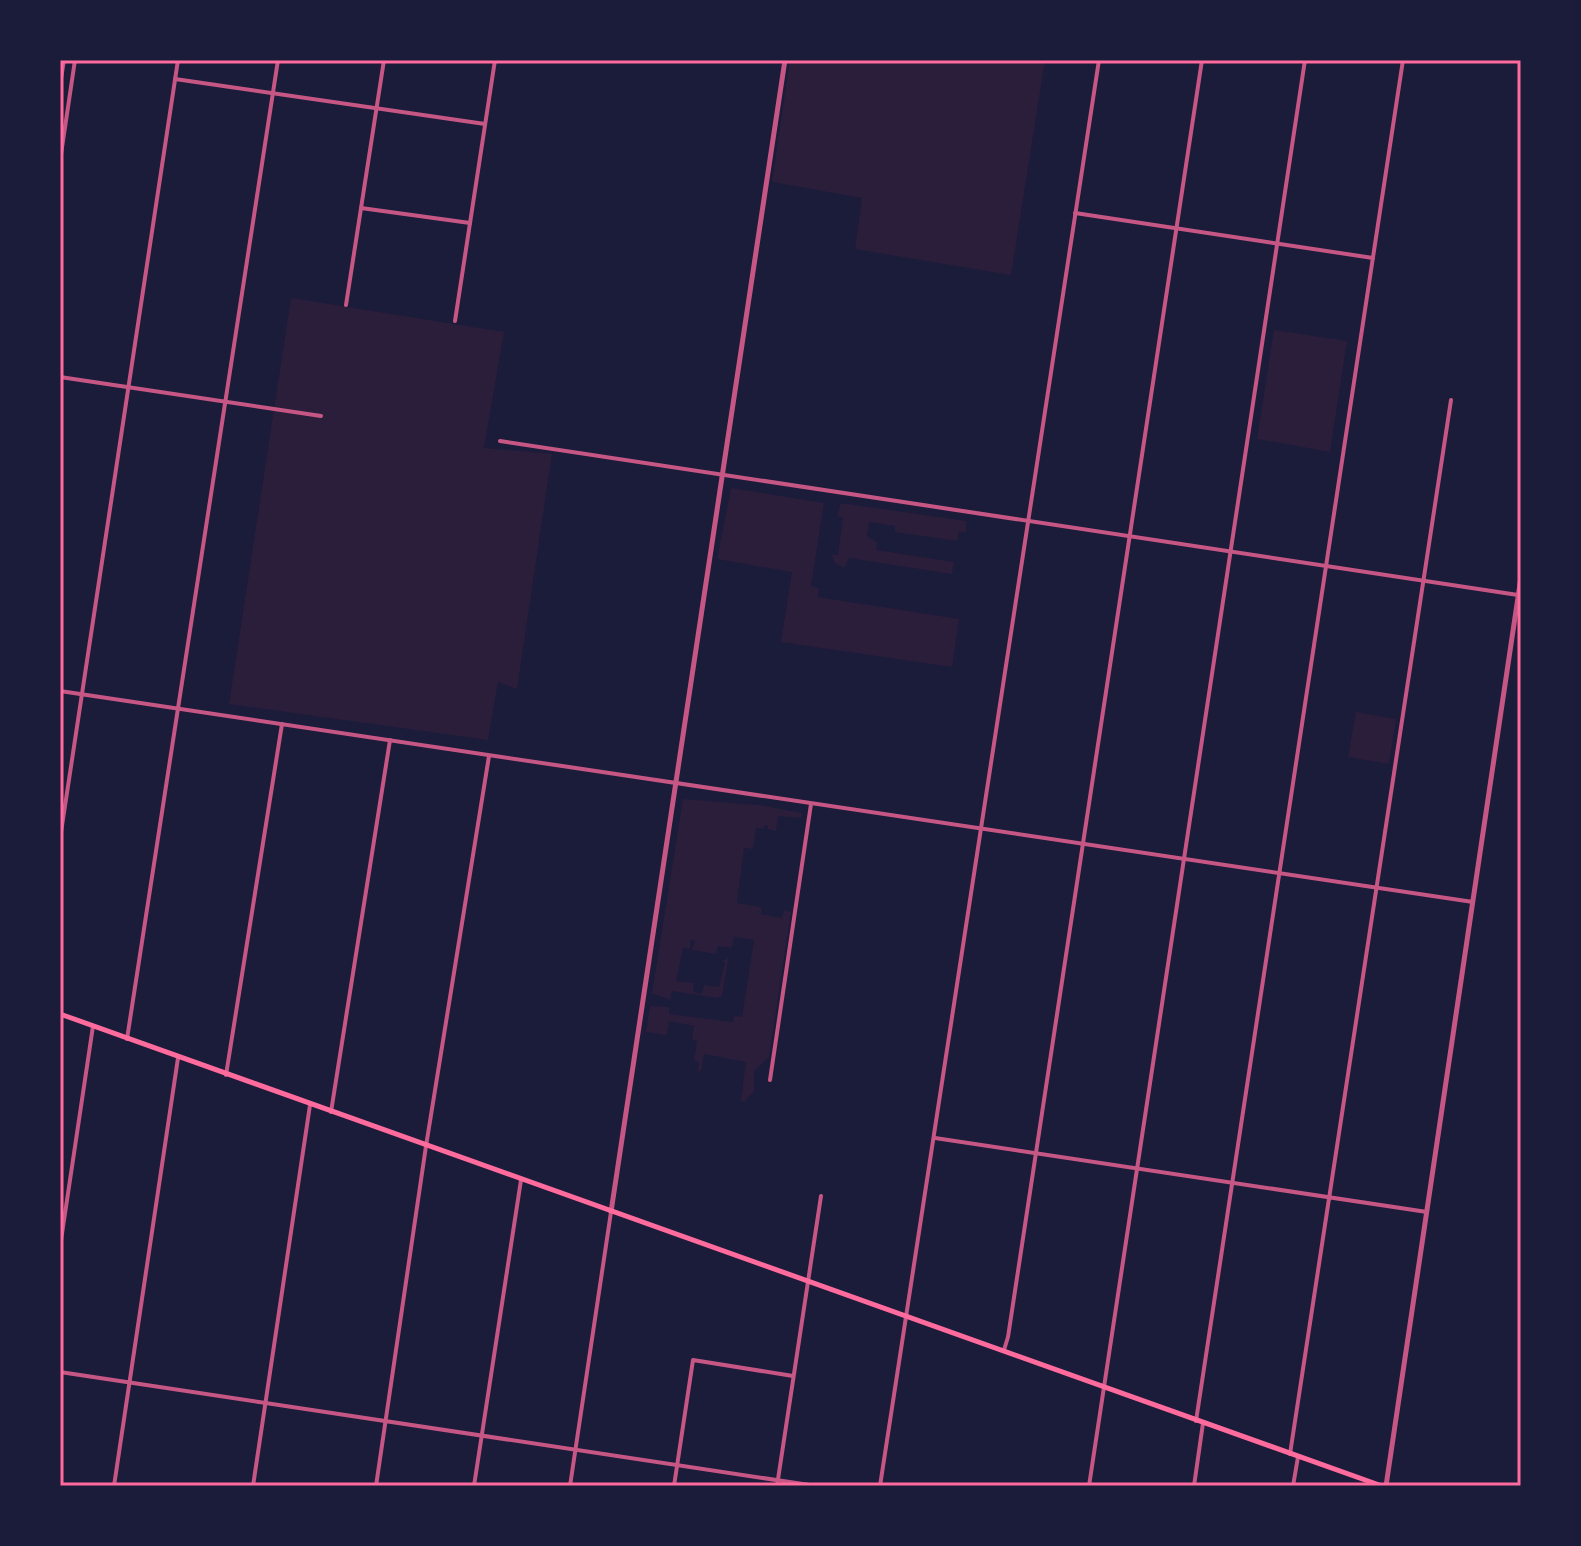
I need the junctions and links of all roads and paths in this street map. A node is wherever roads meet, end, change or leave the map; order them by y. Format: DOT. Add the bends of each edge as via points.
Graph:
graph roads {
  1 [pos="64,60"];
  2 [pos="75,60"];
  3 [pos="178,60"];
  4 [pos="278,60"];
  5 [pos="384,60"];
  6 [pos="495,60"];
  7 [pos="785,60"];
  8 [pos="1099,60"];
  9 [pos="1202,60"];
  10 [pos="1305,60"];
  11 [pos="1403,60"];
  12 [pos="175,79"];
  13 [pos="60,85"];
  14 [pos="273,93"];
  15 [pos="376,108"];
  16 [pos="485,124"];
  17 [pos="60,161"];
  18 [pos="361,208"];
  19 [pos="1075,213"];
  20 [pos="470,223"];
  21 [pos="1176,228"];
  22 [pos="1277,244"];
  23 [pos="1373,258"];
  24 [pos="346,305"];
  25 [pos="455,321"];
  26 [pos="60,377"];
  27 [pos="128,387"];
  28 [pos="225,400"];
  29 [pos="1451,400"];
  30 [pos="321,416"];
  31 [pos="500,441"];
  32 [pos="722,475"];
  33 [pos="1027,522"];
  34 [pos="1130,536"];
  35 [pos="1230,552"];
  36 [pos="1325,566"];
  37 [pos="1521,577"];
  38 [pos="1423,581"];
  39 [pos="1518,595"];
  40 [pos="60,691"];
  41 [pos="82,695"];
  42 [pos="178,709"];
  43 [pos="282,724"];
  44 [pos="390,740"];
  45 [pos="489,756"];
  46 [pos="676,784"];
  47 [pos="811,804"];
  48 [pos="981,830"];
  49 [pos="60,839"];
  50 [pos="1083,845"];
  51 [pos="1184,861"];
  52 [pos="1278,875"];
  53 [pos="1376,890"];
  54 [pos="1473,902"];
  55 [pos="60,1014"];
  56 [pos="93,1026"];
  57 [pos="127,1039"];
  58 [pos="178,1058"];
  59 [pos="226,1075"];
  60 [pos="770,1080"];
  61 [pos="310,1105"];
  62 [pos="331,1112"];
  63 [pos="935,1138"];
  64 [pos="426,1146"];
  65 [pos="1036,1154"];
  66 [pos="1137,1169"];
  67 [pos="521,1180"];
  68 [pos="1232,1183"];
  69 [pos="821,1196"];
  70 [pos="1329,1198"];
  71 [pos="611,1212"];
  72 [pos="1427,1212"];
  73 [pos="60,1247"];
  74 [pos="807,1281"];
  75 [pos="907,1317"];
  76 [pos="1004,1351"];
  77 [pos="60,1372"];
  78 [pos="793,1376"];
  79 [pos="130,1382"];
  80 [pos="1104,1387"];
  81 [pos="266,1403"];
  82 [pos="386,1421"];
  83 [pos="1196,1421"];
  84 [pos="1203,1423"];
  85 [pos="482,1436"];
  86 [pos="575,1450"];
  87 [pos="1290,1454"];
  88 [pos="1298,1457"];
  89 [pos="677,1465"];
  90 [pos="777,1483"];
  91 [pos="114,1486"];
  92 [pos="253,1486"];
  93 [pos="376,1486"];
  94 [pos="474,1486"];
  95 [pos="570,1486"];
  96 [pos="674,1486"];
  97 [pos="816,1486"];
  98 [pos="880,1486"];
  99 [pos="1089,1486"];
  100 [pos="1194,1486"];
  101 [pos="1293,1486"];
  102 [pos="1384,1486"];
  1 -- 13 [label="street"];
  2 -- 17 [label="street"];
  3 -- 12 [label="street"];
  4 -- 14 [label="street"];
  5 -- 15 [label="street"];
  6 -- 16 [label="street"];
  7 -- 32 [label="street"];
  8 -- 19 [label="street"];
  9 -- 21 [label="street"];
  10 -- 22 [label="street"];
  11 -- 23 [label="street"];
  12 -- 14 [label="street"];
  12 -- 27 [label="street"];
  14 -- 15 [label="street"];
  14 -- 28 [label="street"];
  15 -- 16 [label="street"];
  15 -- 18 [label="street"];
  16 -- 20 [label="street"];
  18 -- 20 [label="street"];
  18 -- 24 [label="street"];
  19 -- 21 [label="street"];
  19 -- 33 [label="street"];
  20 -- 25 [label="street"];
  21 -- 22 [label="street"];
  21 -- 34 [label="street"];
  22 -- 23 [label="street"];
  22 -- 35 [label="street"];
  23 -- 36 [label="street"];
  26 -- 27 [label="street"];
  27 -- 28 [label="street"];
  27 -- 41 [label="street"];
  28 -- 30 [label="street"];
  28 -- 42 [label="street"];
  29 -- 38 [label="street"];
  31 -- 32 [label="street"];
  32 -- 33 [label="street"];
  32 -- 46 [label="street"];
  33 -- 34 [label="street"];
  33 -- 48 [label="street"];
  34 -- 35 [label="street"];
  34 -- 50 [label="street"];
  35 -- 36 [label="street"];
  35 -- 51 [label="street"];
  36 -- 38 [label="street"];
  36 -- 52 [label="street"];
  37 -- 39 [label="street"];
  38 -- 39 [label="street"];
  38 -- 53 [label="street"];
  39 -- 54 [label="street"];
  40 -- 41 [label="street"];
  41 -- 42 [label="street"];
  41 -- 49 [label="street"];
  42 -- 43 [label="street"];
  42 -- 57 [label="street"];
  43 -- 44 [label="street"];
  43 -- 59 [label="street"];
  44 -- 45 [label="street"];
  44 -- 62 [label="street"];
  45 -- 46 [label="street"];
  45 -- 64 [label="street"];
  46 -- 47 [label="street"];
  46 -- 71 [label="street"];
  47 -- 48 [label="street"];
  47 -- 60 [label="street"];
  48 -- 50 [label="street"];
  48 -- 63 [label="street"];
  50 -- 51 [label="street"];
  50 -- 65 [label="street"];
  51 -- 52 [label="street"];
  51 -- 66 [label="street"];
  52 -- 53 [label="street"];
  52 -- 68 [label="street"];
  53 -- 54 [label="street"];
  53 -- 70 [label="street"];
  54 -- 72 [label="street"];
  55 -- 56 [label="main road"];
  56 -- 57 [label="main road"];
  56 -- 73 [label="street"];
  57 -- 58 [label="main road"];
  58 -- 59 [label="main road"];
  58 -- 79 [label="street"];
  59 -- 61 [label="main road"];
  61 -- 62 [label="main road"];
  61 -- 81 [label="street"];
  62 -- 64 [label="main road"];
  63 -- 65 [label="street"];
  63 -- 75 [label="street"];
  64 -- 67 [label="main road"];
  64 -- 82 [label="street"];
  65 -- 66 [label="street"];
  65 -- 76 [label="street"];
  66 -- 68 [label="street"];
  66 -- 80 [label="street"];
  67 -- 71 [label="main road"];
  67 -- 85 [label="street"];
  68 -- 70 [label="street"];
  68 -- 83 [label="street"];
  69 -- 74 [label="street"];
  70 -- 72 [label="street"];
  70 -- 87 [label="street"];
  71 -- 74 [label="main road"];
  71 -- 86 [label="street"];
  72 -- 102 [label="street"];
  74 -- 75 [label="main road"];
  74 -- 78 [label="street"];
  75 -- 76 [label="main road"];
  75 -- 98 [label="street"];
  76 -- 80 [label="main road"];
  77 -- 79 [label="street"];
  78 -- 89 [label="street" via="693,1360"];
  78 -- 90 [label="street"];
  79 -- 81 [label="street"];
  79 -- 91 [label="street"];
  80 -- 83 [label="main road"];
  80 -- 99 [label="street"];
  81 -- 82 [label="street"];
  81 -- 92 [label="street"];
  82 -- 85 [label="street"];
  82 -- 93 [label="street"];
  83 -- 84 [label="main road"];
  84 -- 87 [label="main road"];
  84 -- 100 [label="street"];
  85 -- 86 [label="street"];
  85 -- 94 [label="street"];
  86 -- 89 [label="street"];
  86 -- 95 [label="street"];
  87 -- 88 [label="main road"];
  88 -- 101 [label="street"];
  88 -- 102 [label="main road"];
  89 -- 90 [label="street"];
  89 -- 96 [label="street"];
  90 -- 97 [label="street"];
}
